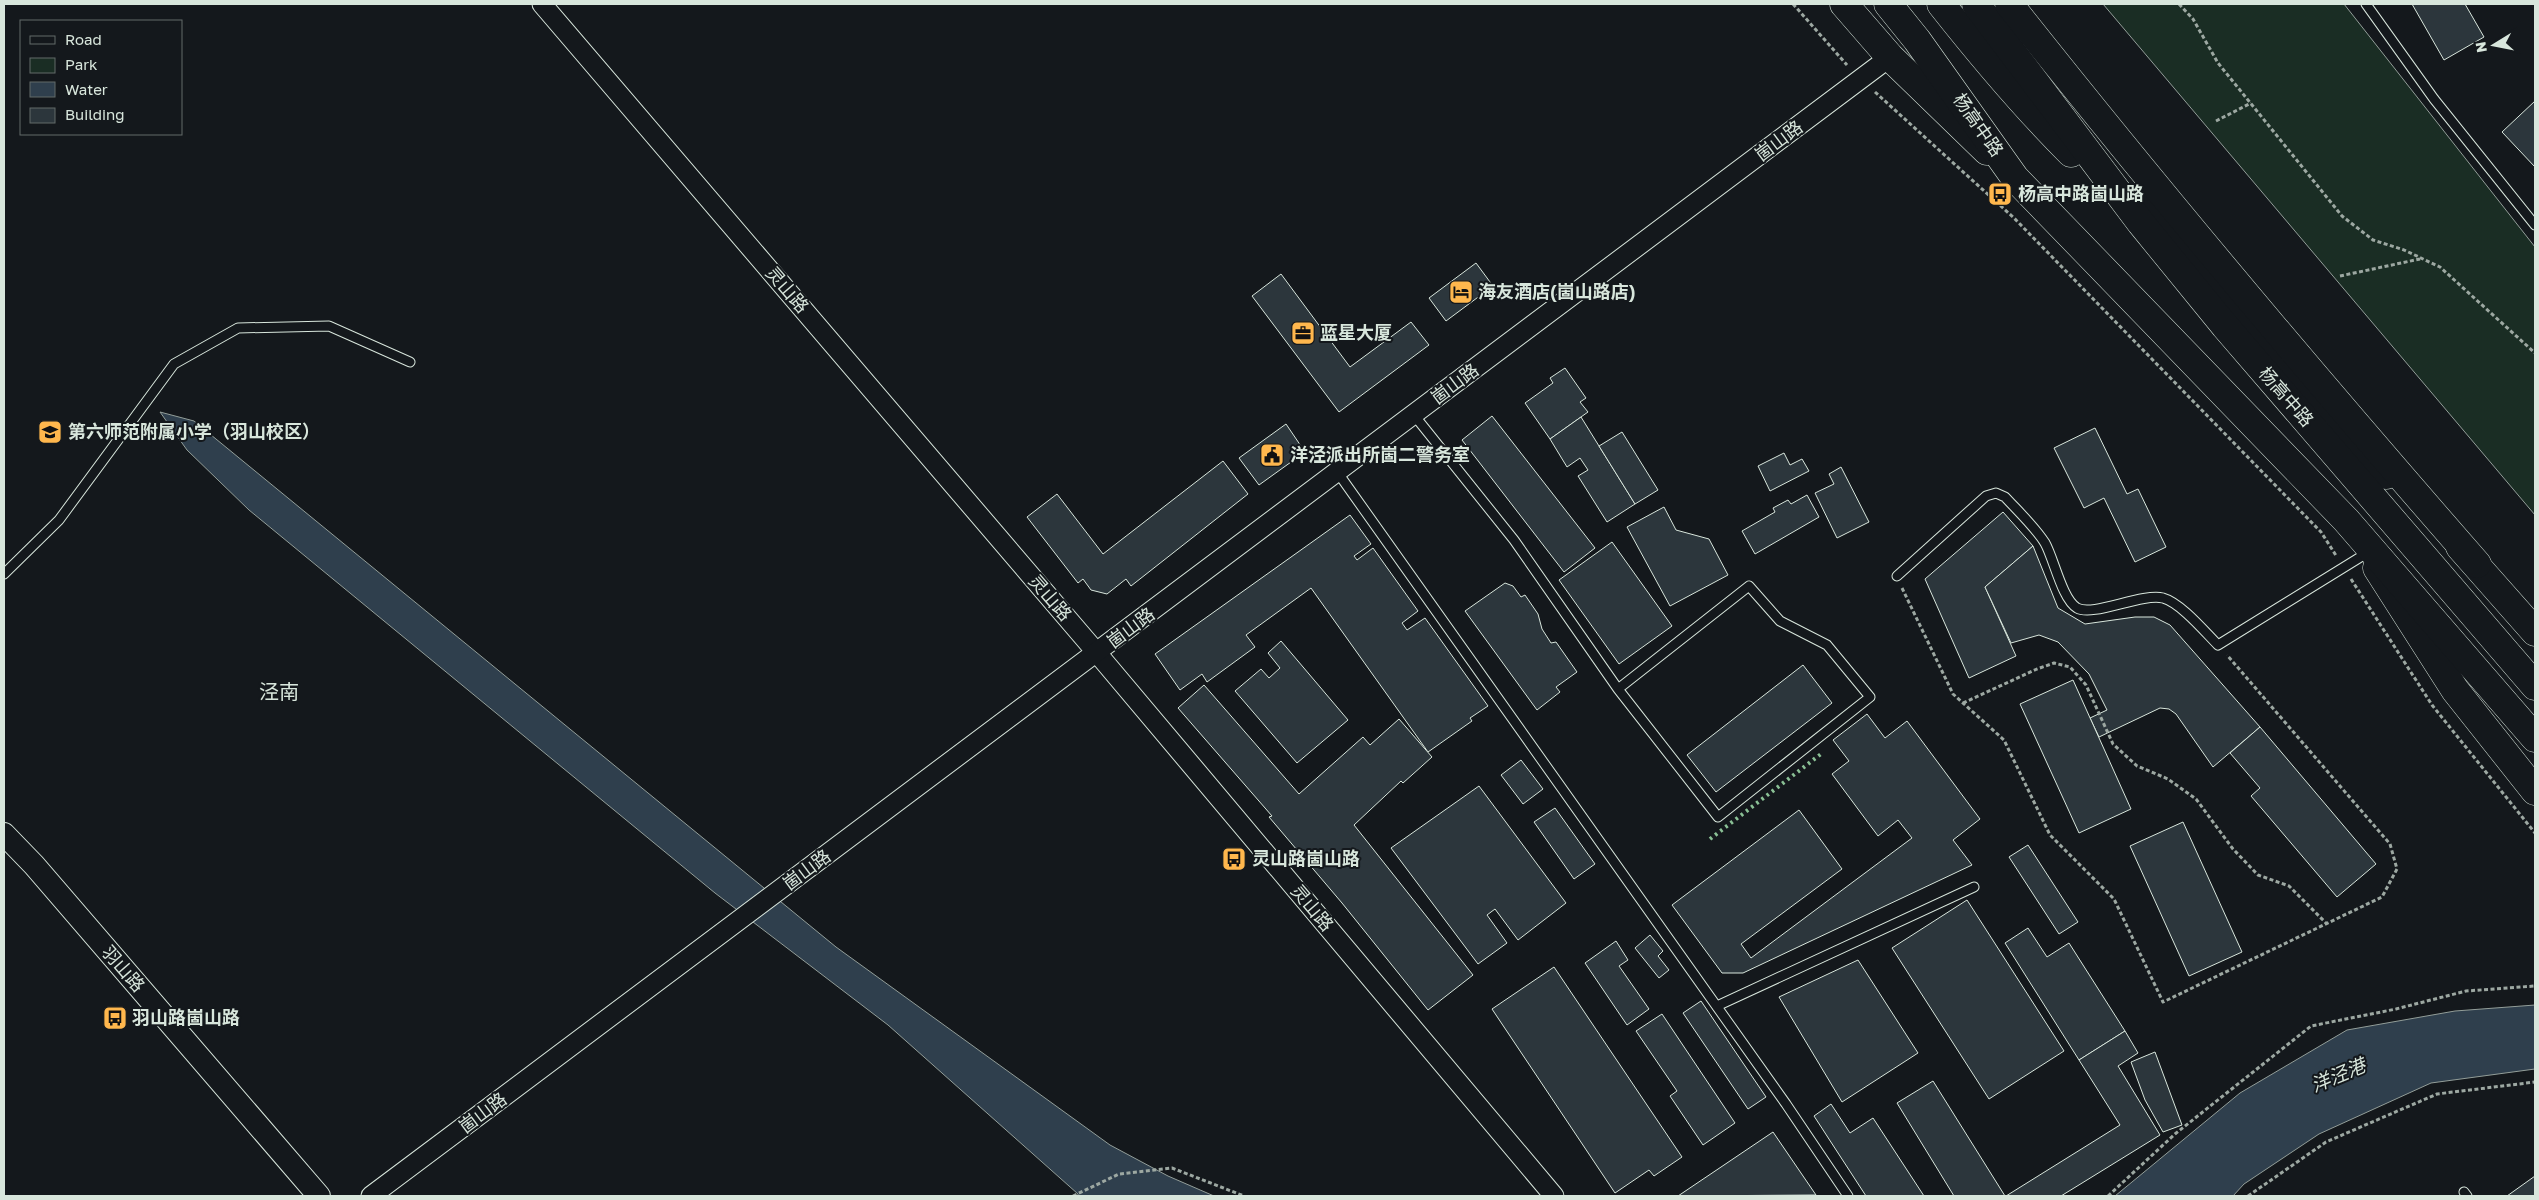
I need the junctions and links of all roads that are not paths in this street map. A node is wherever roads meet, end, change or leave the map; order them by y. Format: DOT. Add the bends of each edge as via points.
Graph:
graph roads {
  1 [pos="542,4"];
  2 [pos="1844,4"];
  3 [pos="1888,4"];
  4 [pos="1941,4"];
  5 [pos="1976,4"];
  6 [pos="2009,4"];
  7 [pos="2366,4"];
  8 [pos="1890,57"];
  9 [pos="2048,99"];
  10 [pos="2015,178"];
  11 [pos="2141,224"];
  12 [pos="2535,224"];
  13 [pos="410,362"];
  14 [pos="1414,415"];
  15 [pos="1338,473"];
  16 [pos="2346,520"];
  17 [pos="2367,553"];
  18 [pos="2477,564"];
  19 [pos="4,574"];
  20 [pos="1897,576"];
  21 [pos="2535,632"];
  22 [pos="1098,653"];
  23 [pos="2535,686"];
  24 [pos="1618,689"];
  25 [pos="2535,738"];
  26 [pos="2535,791"];
  27 [pos="4,834"];
  28 [pos="1974,887"];
  29 [pos="1717,1006"];
  30 [pos="319,1196"];
  31 [pos="371,1196"];
  32 [pos="1554,1196"];
  33 [pos="1848,1196"];
  1 -- 22 [label="street, 灵山路"];
  2 -- 8 [label="main road"];
  3 -- 10 [label="main road, 杨高中路"];
  4 -- 11 [label="main road" via="2033,116"];
  5 -- 9 [label="main road, 杨高中路"];
  6 -- 18 [label="main road" via="2128,154"];
  7 -- 12 [label="lane" via="2434,99"];
  8 -- 10 [label="main road"];
  8 -- 14 [label="street, 崮山路"];
  9 -- 11 [label="main road, 杨高中路"];
  9 -- 18 [label="main road, 杨高中路" via="2342,432"];
  10 -- 16 [label="main road, 杨高中路"];
  11 -- 23 [label="main road, 杨高中路"];
  13 -- 19 [label="lane" via="330,326 238,328 174,364 59,520"];
  14 -- 15 [label="street, 崮山路"];
  14 -- 24 [label="lane" via="1514,540"];
  15 -- 22 [label="street, 崮山路"];
  15 -- 29 [label="lane"];
  16 -- 17 [label="main road, 杨高中路"];
  16 -- 25 [label="main road, 杨高中路"];
  17 -- 20 [label="lane" via="2218,645 2176,604 2164,599 2151,597 2090,610 2077,608 2069,600 2044,542 2005,497 1996,493 1986,496"];
  17 -- 26 [label="main road, 杨高中路" via="2455,690"];
  18 -- 21 [label="main road, 杨高中路"];
  22 -- 31 [label="street, 崮山路"];
  22 -- 32 [label="street, 灵山路"];
  24 -- 24 [label="lane" via="1718,817 1870,697 1827,645 1780,621 1749,586"];
  27 -- 30 [label="street, 羽山路"];
  28 -- 29 [label="lane"];
  29 -- 33 [label="lane"];
}
